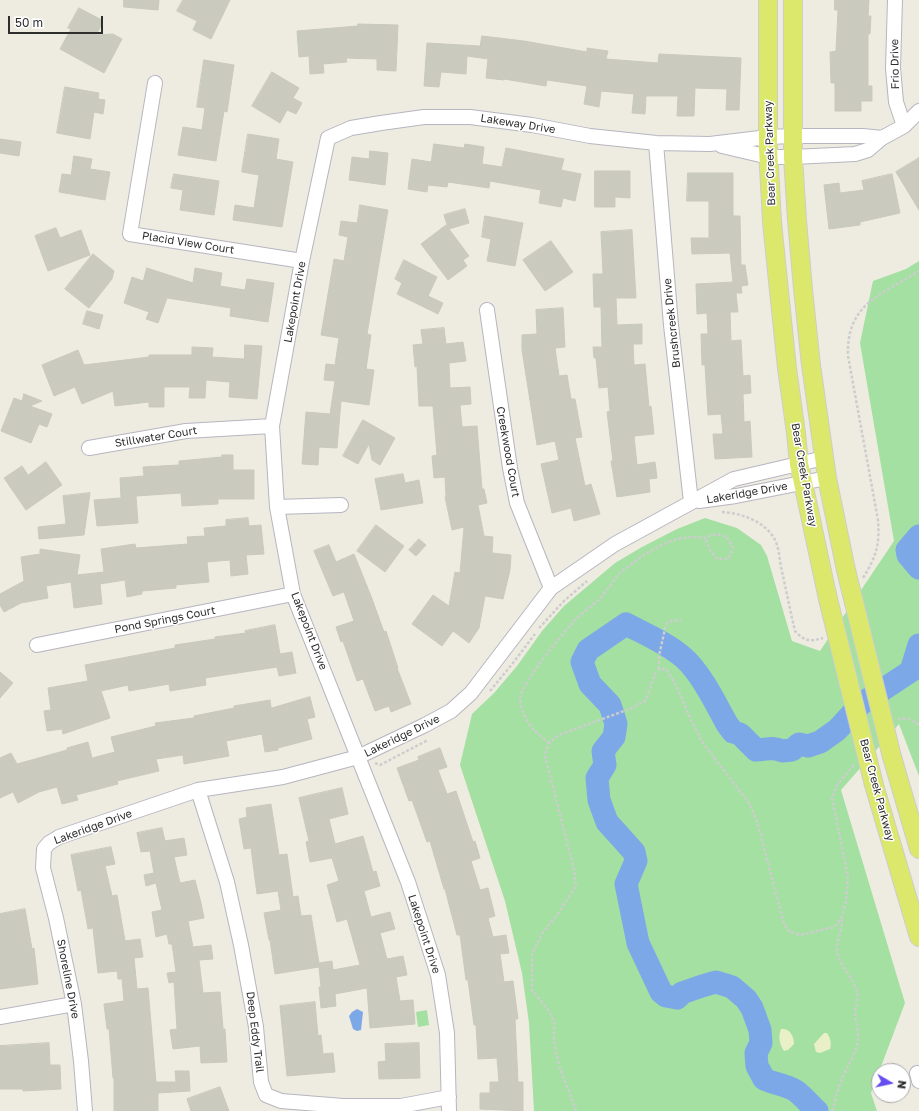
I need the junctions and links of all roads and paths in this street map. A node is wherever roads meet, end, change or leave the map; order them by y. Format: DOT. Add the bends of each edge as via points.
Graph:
graph roads {
  1 [pos="768,0"];
  2 [pos="792,0"];
  3 [pos="895,0"];
  4 [pos="155,84"];
  5 [pos="919,111"];
  6 [pos="904,126"];
  7 [pos="792,136"];
  8 [pos="768,137"];
  9 [pos="328,138"];
  10 [pos="882,138"];
  11 [pos="656,143"];
  12 [pos="710,144"];
  13 [pos="769,157"];
  14 [pos="793,157"];
  15 [pos="302,261"];
  16 [pos="487,310"];
  17 [pos="272,426"];
  18 [pos="89,448"];
  19 [pos="824,458"];
  20 [pos="800,464"];
  21 [pos="827,478"];
  22 [pos="803,483"];
  23 [pos="691,502"];
  24 [pos="342,505"];
  25 [pos="277,507"];
  26 [pos="705,538"];
  27 [pos="587,580"];
  28 [pos="551,588"];
  29 [pos="293,594"];
  30 [pos="681,620"];
  31 [pos="37,645"];
  32 [pos="659,669"];
  33 [pos="489,692"];
  34 [pos="894,721"];
  35 [pos="919,725"];
  36 [pos="431,738"];
  37 [pos="549,743"];
  38 [pos="358,757"];
  39 [pos="375,763"];
  40 [pos="856,764"];
  41 [pos="198,790"];
  42 [pos="44,849"];
  43 [pos="919,849"];
  44 [pos="842,916"];
  45 [pos="919,937"];
  46 [pos="74,1004"];
  47 [pos="0,1017"];
  48 [pos="449,1097"];
  49 [pos="85,1111"];
  50 [pos="449,1111"];
  51 [pos="576,1111"];
  52 [pos="832,1111"];
  1 -- 8 [label="main road, Bear Creek Parkway"];
  2 -- 7 [label="main road, Bear Creek Parkway"];
  3 -- 6 [label="street, Frio Drive" via="893,68 896,102"];
  4 -- 15 [label="street, Placid View Court" via="130,234"];
  5 -- 6 [label="street, Lakeway Drive"];
  6 -- 10 [label="street, Lakeway Drive"];
  7 -- 8 [label="street, Lakeway Drive"];
  7 -- 10 [label="street, Lakeway Drive"];
  7 -- 14 [label="main road, Bear Creek Parkway"];
  8 -- 12 [label="street, Lakeway Drive"];
  8 -- 13 [label="main road, Bear Creek Parkway"];
  9 -- 11 [label="street, Lakeway Drive" via="351,128 381,123 424,117 470,117 590,136"];
  9 -- 15 [label="street, Lakepoint Drive"];
  10 -- 14 [label="street, Lakeway Drive" via="868,150 855,154"];
  11 -- 12 [label="street, Lakeway Drive"];
  11 -- 23 [label="street, Brushcreek Drive" via="671,325"];
  12 -- 13 [label="street, Lakeway Drive"];
  13 -- 14 [label="street, Lakeway Drive"];
  13 -- 20 [label="main road, Bear Creek Parkway" via="778,291"];
  14 -- 19 [label="main road, Bear Creek Parkway" via="803,288"];
  15 -- 17 [label="street, Lakepoint Drive"];
  16 -- 28 [label="street, Creekwood Court" via="517,504"];
  17 -- 18 [label="street, Stillwater Court" via="186,431"];
  17 -- 25 [label="street, Lakepoint Drive"];
  19 -- 20 [label="street, Lakeridge Drive"];
  19 -- 21 [label="main road, Bear Creek Parkway"];
  20 -- 22 [label="main road, Bear Creek Parkway"];
  20 -- 23 [label="street, Lakeridge Drive" via="734,479"];
  21 -- 22 [label="street, Lakeridge Drive"];
  21 -- 43 [label="main road, Bear Creek Parkway, bridge" via="846,570 892,757"];
  22 -- 23 [label="street, Lakeridge Drive"];
  22 -- 45 [label="main road, Bear Creek Parkway, bridge" via="828,599 874,785"];
  23 -- 28 [label="street, Lakeridge Drive" via="615,544"];
  24 -- 25 [label="street"];
  25 -- 29 [label="street, Lakepoint Drive"];
  26 -- 26 [label="path" via="717,559 728,559 733,548 727,537 710,534"];
  26 -- 37 [label="path" via="693,536 676,539 641,558 611,582 607,590 557,642 523,688 520,697 532,728"];
  27 -- 33 [label="path" via="538,628"];
  28 -- 38 [label="street, Lakeridge Drive" via="471,693 451,711"];
  29 -- 31 [label="street, Pond Springs Court"];
  29 -- 38 [label="street, Lakepoint Drive"];
  30 -- 32 [label="path" via="668,622 665,628"];
  32 -- 37 [label="path" via="646,700 632,708 559,735"];
  32 -- 44 [label="path" via="669,673 703,743 749,803 757,821 784,924 790,932 800,934 834,927"];
  34 -- 35 [label="path" via="909,718"];
  36 -- 39 [label="path" via="380,764"];
  37 -- 51 [label="path" via="545,756 576,886 543,932 532,954 532,990 549,1010 554,1022 554,1042 559,1065"];
  38 -- 41 [label="street, Lakeridge Drive" via="283,777"];
  38 -- 48 [label="street, Lakepoint Drive" via="408,882 438,975 447,1033"];
  40 -- 44 [label="path" via="837,785 832,798 848,877"];
  41 -- 42 [label="street, Lakeridge Drive" via="59,837"];
  41 -- 48 [label="street, Deep Eddy Trail" via="226,882 241,945 256,1027 261,1082 266,1095 281,1101 343,1106 401,1106"];
  42 -- 46 [label="street, Shoreline Drive" via="43,868"];
  44 -- 52 [label="path" via="843,927 837,951 857,990 855,1014 858,1039"];
  46 -- 47 [label="street"];
  46 -- 49 [label="street, Shoreline Drive"];
  48 -- 50 [label="street, Lakepoint Drive"];
}
